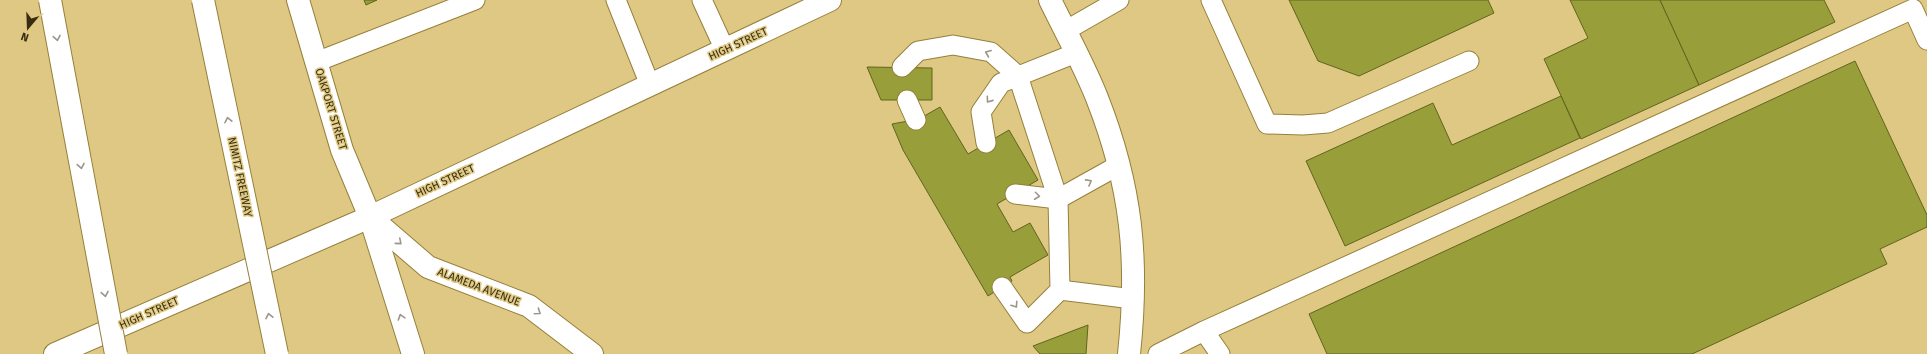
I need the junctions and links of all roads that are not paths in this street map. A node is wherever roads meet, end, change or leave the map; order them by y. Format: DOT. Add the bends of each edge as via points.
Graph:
graph roads {
  1 [pos="50,0"];
  2 [pos="203,0"];
  3 [pos="298,0"];
  4 [pos="475,0"];
  5 [pos="616,0"];
  6 [pos="702,0"];
  7 [pos="1050,0"];
  8 [pos="1119,0"];
  9 [pos="1211,0"];
  10 [pos="818,3"];
  11 [pos="1911,4"];
  12 [pos="1065,31"];
  13 [pos="1927,40"];
  14 [pos="725,50"];
  15 [pos="1076,52"];
  16 [pos="1469,61"];
  17 [pos="316,62"];
  18 [pos="902,67"];
  19 [pos="1018,76"];
  20 [pos="650,85"];
  21 [pos="908,100"];
  22 [pos="916,120"];
  23 [pos="986,143"];
  24 [pos="1119,165"];
  25 [pos="1015,194"];
  26 [pos="1058,199"];
  27 [pos="370,217"];
  28 [pos="1002,287"];
  29 [pos="1060,290"];
  30 [pos="1133,299"];
  31 [pos="1204,331"];
  32 [pos="56,354"];
  33 [pos="116,354"];
  34 [pos="277,354"];
  35 [pos="413,354"];
  36 [pos="592,354"];
  37 [pos="1129,354"];
  38 [pos="1158,354"];
  39 [pos="1220,354"];
  1 -- 33 [label="main road, one-way, bridge"];
  34 -- 2 [label="main road, NIMITZ FREEWAY, one-way, bridge"];
  3 -- 17 [label="main road, OAKPORT STREET"];
  4 -- 17 [label="lane"];
  5 -- 20 [label="lane"];
  6 -- 14 [label="lane"];
  7 -- 12 [label="main road"];
  8 -- 12 [label="lane"];
  9 -- 16 [label="lane" via="1267,124 1303,126 1328,123"];
  10 -- 14 [label="main road, HIGH STREET"];
  11 -- 13 [label="lane"];
  11 -- 31 [label="lane"];
  12 -- 15 [label="main road"];
  14 -- 20 [label="main road, HIGH STREET"];
  15 -- 19 [label="lane"];
  15 -- 24 [label="main road" via="1097,97"];
  17 -- 27 [label="main road, OAKPORT STREET" via="342,150"];
  19 -- 18 [label="lane, one-way" via="990,52 953,45 918,51"];
  19 -- 23 [label="lane, one-way" via="1001,83 981,112"];
  19 -- 26 [label="lane"];
  20 -- 27 [label="main road, HIGH STREET"];
  21 -- 22 [label="lane"];
  26 -- 24 [label="lane, one-way"];
  24 -- 30 [label="main road" via="1130,224 1134,265"];
  25 -- 26 [label="lane, one-way"];
  26 -- 29 [label="lane"];
  27 -- 32 [label="main road, HIGH STREET"];
  35 -- 27 [label="main road, OAKPORT STREET, one-way"];
  27 -- 36 [label="main road, ALAMEDA AVENUE, one-way" via="428,267 530,306"];
  28 -- 29 [label="lane, one-way" via="1027,323"];
  29 -- 30 [label="lane"];
  30 -- 37 [label="main road"];
  31 -- 38 [label="lane"];
  31 -- 39 [label="lane"];
}
